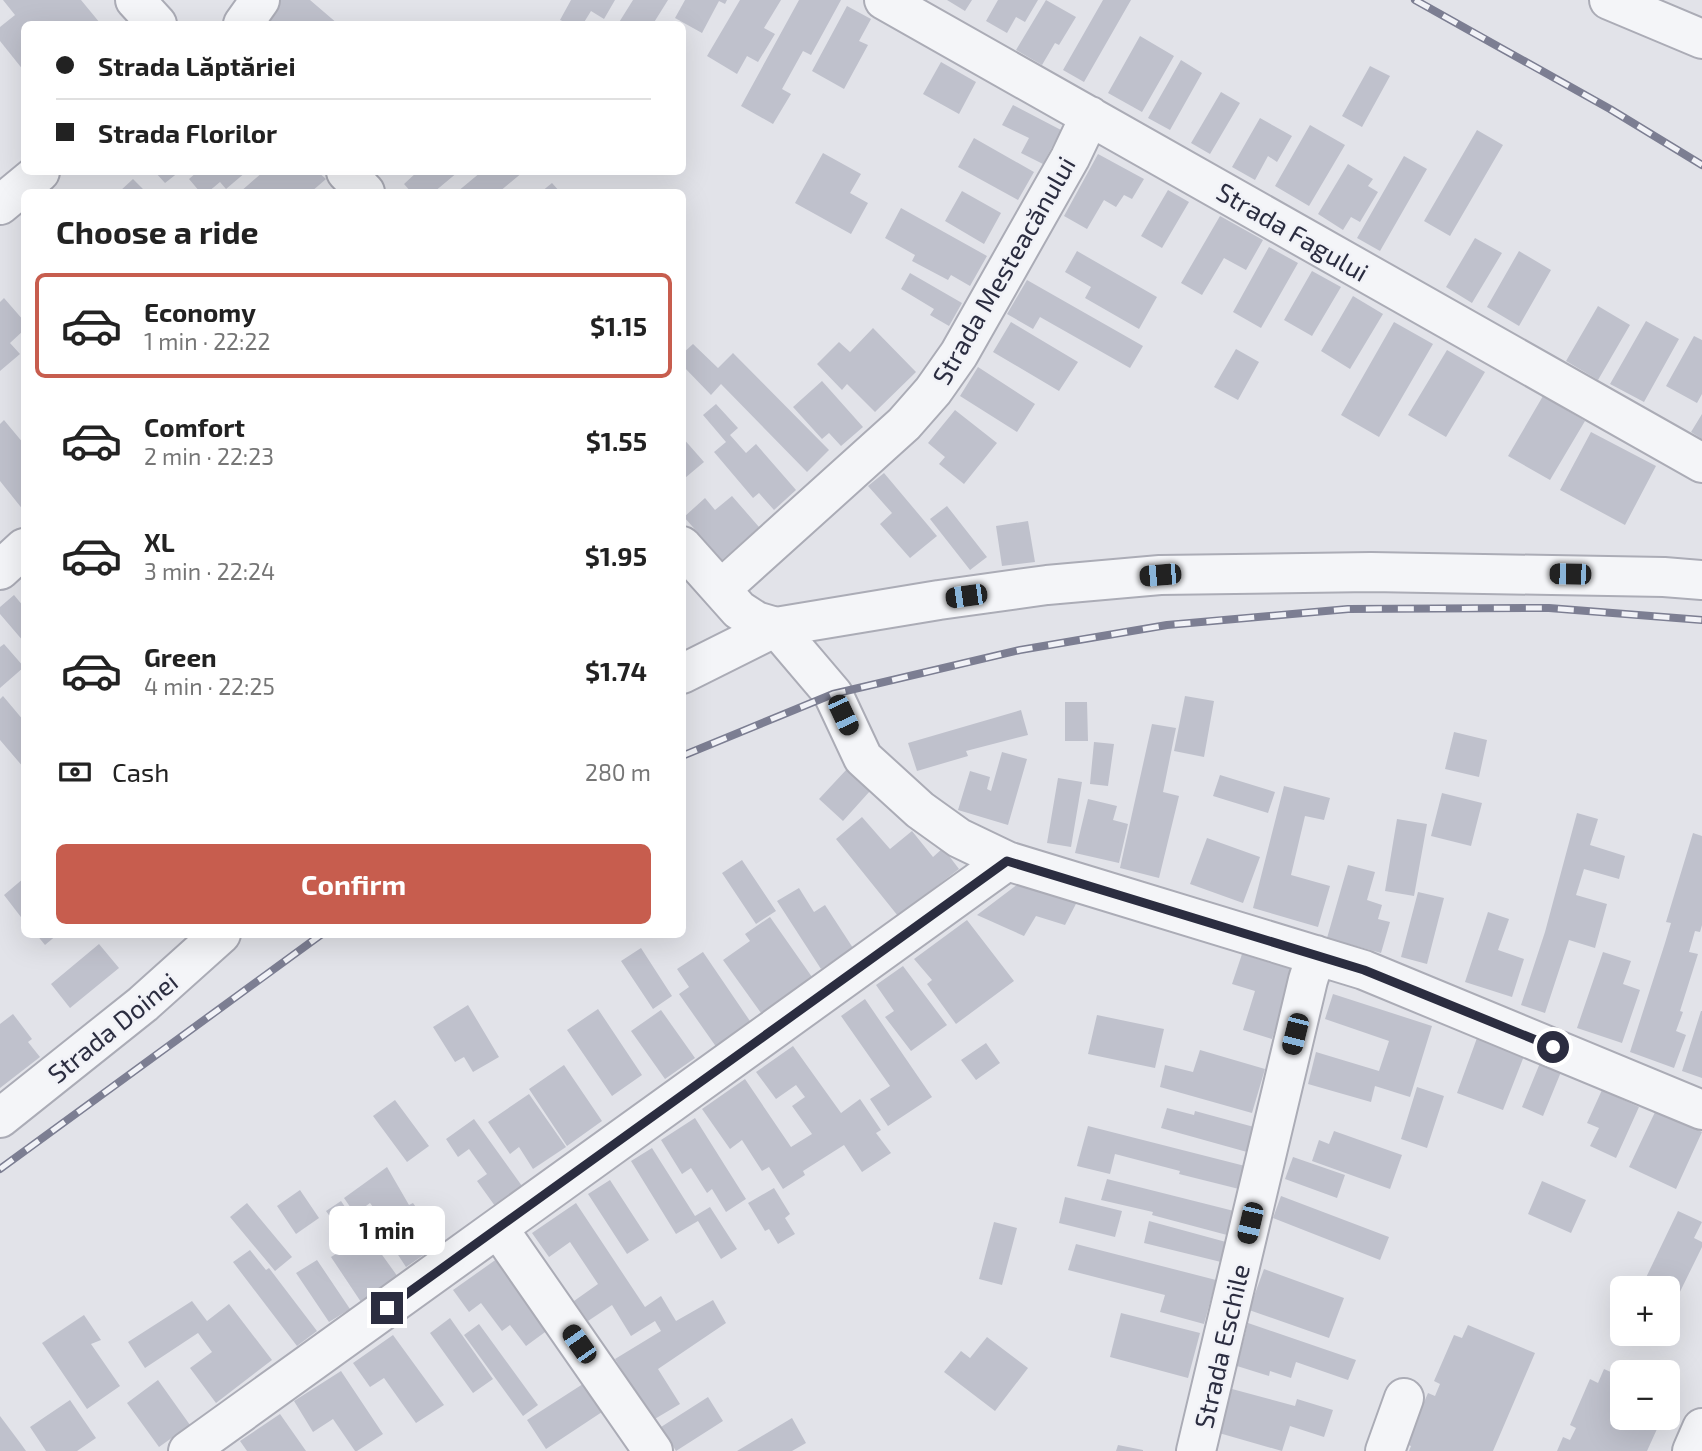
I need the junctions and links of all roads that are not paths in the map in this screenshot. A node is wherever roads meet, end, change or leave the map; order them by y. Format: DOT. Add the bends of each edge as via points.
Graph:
graph roads {
  1 [pos="135,0"];
  2 [pos="260,0"];
  3 [pos="884,0"];
  4 [pos="1609,0"];
  5 [pos="154,21"];
  6 [pos="245,21"];
  7 [pos="1702,38"];
  8 [pos="1090,116"];
  9 [pos="36,175"];
  10 [pos="349,175"];
  11 [pos="362,189"];
  12 [pos="0,205"];
  13 [pos="1702,463"];
  14 [pos="686,550"];
  15 [pos="21,551"];
  16 [pos="0,570"];
  17 [pos="1702,580"];
  18 [pos="721,589"];
  19 [pos="776,627"];
  20 [pos="686,672"];
  21 [pos="1007,861"];
  22 [pos="217,938"];
  23 [pos="1316,955"];
  24 [pos="1702,1110"];
  25 [pos="0,1118"];
  26 [pos="498,1228"];
  27 [pos="1404,1398"];
  28 [pos="1702,1428"];
  29 [pos="188,1451"];
  30 [pos="653,1451"];
  31 [pos="1196,1451"];
  32 [pos="1385,1451"];
  33 [pos="1692,1451"];
  1 -- 5 [label="street"];
  2 -- 6 [label="street"];
  3 -- 8 [label="street, Strada Fagului"];
  4 -- 7 [label="street"];
  8 -- 13 [label="street, Strada Fagului"];
  8 -- 18 [label="street, Strada Mesteacănului" via="959,354 933,391 904,424"];
  9 -- 12 [label="street"];
  10 -- 11 [label="street"];
  14 -- 18 [label="street"];
  15 -- 16 [label="street"];
  17 -- 19 [label="street" via="1384,572 1160,575 1020,589"];
  18 -- 19 [label="street" via="739,610"];
  19 -- 20 [label="street"];
  19 -- 21 [label="street" via="833,694 863,758 959,838"];
  21 -- 23 [label="street"];
  21 -- 26 [label="street"];
  22 -- 25 [label="street, Strada Doinei"];
  23 -- 24 [label="street" via="1364,970"];
  23 -- 31 [label="street, Strada Eschile"];
  26 -- 29 [label="street"];
  26 -- 30 [label="street"];
  27 -- 32 [label="street"];
  28 -- 33 [label="street"];
}
